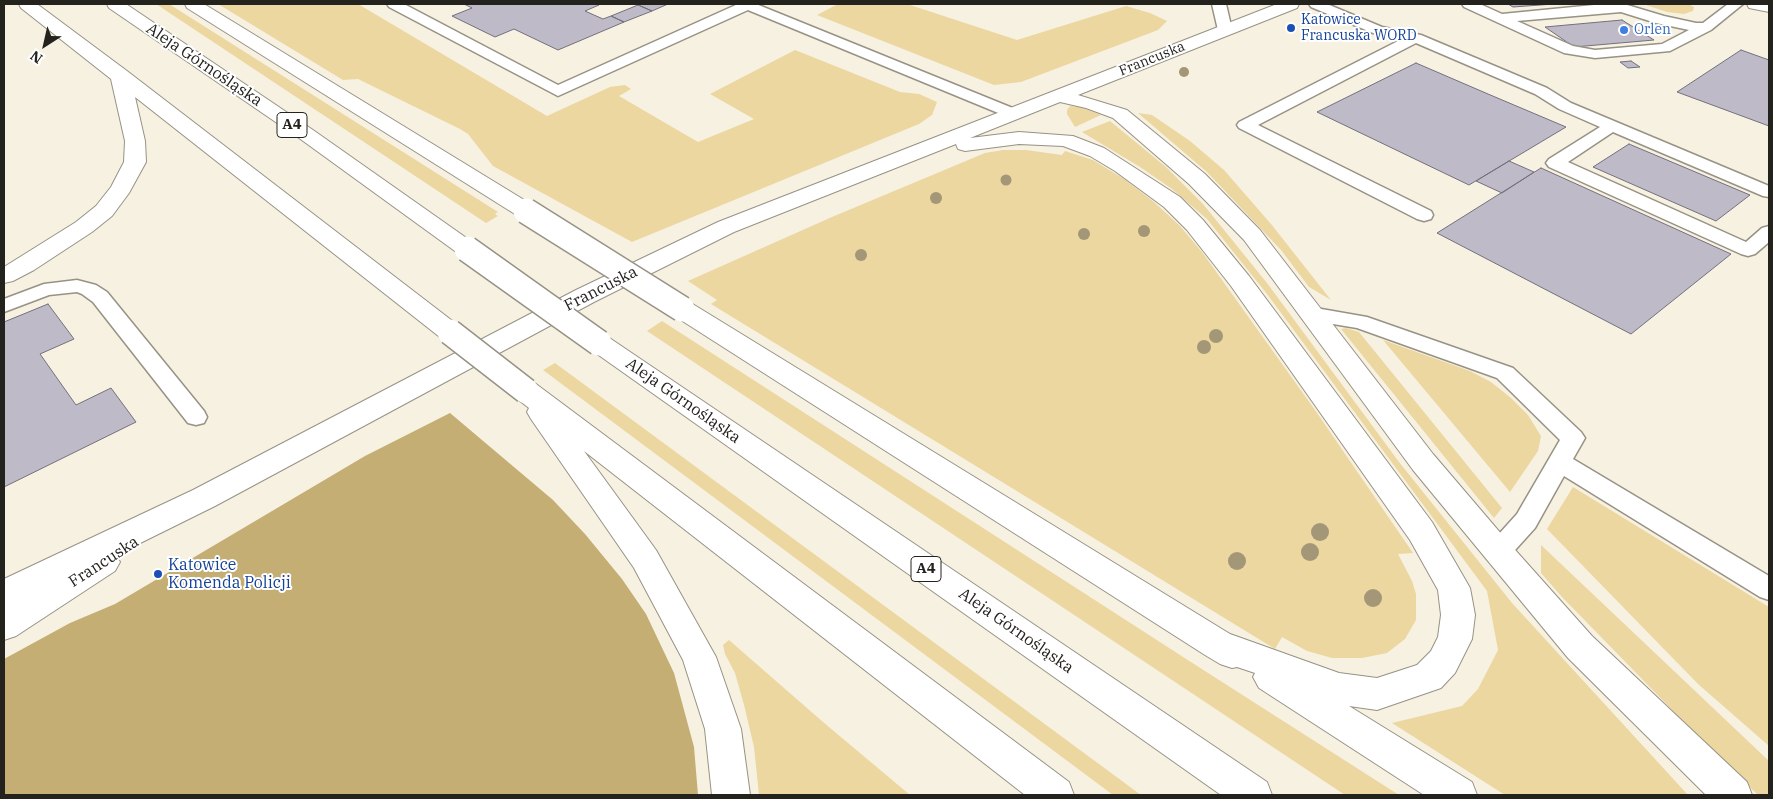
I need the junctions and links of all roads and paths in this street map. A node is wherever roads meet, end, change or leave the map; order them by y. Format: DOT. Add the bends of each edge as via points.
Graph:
graph roads {
  1 [pos="27,4"];
  2 [pos="115,4"];
  3 [pos="194,4"];
  4 [pos="394,4"];
  5 [pos="747,4"];
  6 [pos="1218,4"];
  7 [pos="1286,4"];
  8 [pos="1316,4"];
  9 [pos="1469,4"];
  10 [pos="1514,4"];
  11 [pos="1736,4"];
  12 [pos="1755,4"];
  13 [pos="1616,6"];
  14 [pos="1769,7"];
  15 [pos="1579,9"];
  16 [pos="1546,13"];
  17 [pos="1500,18"];
  18 [pos="1706,27"];
  19 [pos="1225,30"];
  20 [pos="1416,38"];
  21 [pos="120,75"];
  22 [pos="1110,76"];
  23 [pos="1014,114"];
  24 [pos="1120,114"];
  25 [pos="1059,118"];
  26 [pos="1612,126"];
  27 [pos="907,156"];
  28 [pos="1769,192"];
  29 [pos="1424,214"];
  30 [pos="1769,232"];
  31 [pos="4,276"];
  32 [pos="4,306"];
  33 [pos="1310,314"];
  34 [pos="526,391"];
  35 [pos="196,416"];
  36 [pos="1559,462"];
  37 [pos="204,498"];
  38 [pos="1498,552"];
  39 [pos="1769,589"];
  40 [pos="4,594"];
  41 [pos="4,626"];
  42 [pos="1218,644"];
  43 [pos="731,795"];
  44 [pos="1055,795"];
  45 [pos="1253,795"];
  46 [pos="1458,795"];
  47 [pos="1733,795"];
  1 -- 21 [label="main road"];
  2 -- 45 [label="main road, Aleja Górnośląska / A4, bridge"];
  3 -- 42 [label="main road, bridge"];
  4 -- 5 [label="lane" via="558,90"];
  5 -- 23 [label="lane"];
  6 -- 19 [label="lane"];
  7 -- 19 [label="main road, Francuska"];
  8 -- 20 [label="lane" via="1378,30"];
  9 -- 17 [label="lane"];
  10 -- 16 [label="lane"];
  11 -- 18 [label="lane"];
  12 -- 14 [label="main road"];
  13 -- 15 [label="lane"];
  13 -- 18 [label="lane" via="1677,24"];
  15 -- 16 [label="lane"];
  16 -- 17 [label="lane"];
  17 -- 18 [label="lane" via="1569,50 1665,48"];
  19 -- 22 [label="main road, Francuska"];
  20 -- 26 [label="lane" via="1541,91 1565,106"];
  20 -- 29 [label="lane" via="1245,125"];
  21 -- 31 [label="main road" via="135,141 135,162 122,188 104,211 84,227"];
  21 -- 34 [label="main road, bridge"];
  22 -- 24 [label="main road"];
  22 -- 25 [label="main road, Francuska"];
  23 -- 25 [label="main road"];
  23 -- 25 [label="main road, Francuska"];
  23 -- 27 [label="main road, Francuska"];
  24 -- 25 [label="main road" via="1092,104"];
  24 -- 33 [label="main road" via="1197,179 1252,235"];
  25 -- 27 [label="main road" via="1019,138"];
  25 -- 42 [label="main road" via="1097,152 1172,202 1195,225 1240,281 1421,531 1454,588 1458,615 1455,639 1443,662 1429,676 1377,694 1339,689"];
  26 -- 28 [label="lane"];
  26 -- 30 [label="lane" via="1555,163 1748,250"];
  27 -- 37 [label="main road, Francuska" via="726,227 585,296"];
  32 -- 35 [label="lane" via="44,290 77,286 89,289 100,298"];
  33 -- 36 [label="lane" via="1360,322 1505,373 1573,438"];
  33 -- 38 [label="main road" via="1423,462"];
  34 -- 43 [label="main road" via="645,559 695,648 723,729"];
  34 -- 44 [label="main road"];
  36 -- 38 [label="lane" via="1526,521"];
  36 -- 39 [label="lane"];
  37 -- 40 [label="main road, Francuska"];
  37 -- 41 [label="main road, Francuska"];
  38 -- 47 [label="main road" via="1580,647"];
  42 -- 46 [label="main road"];
}
